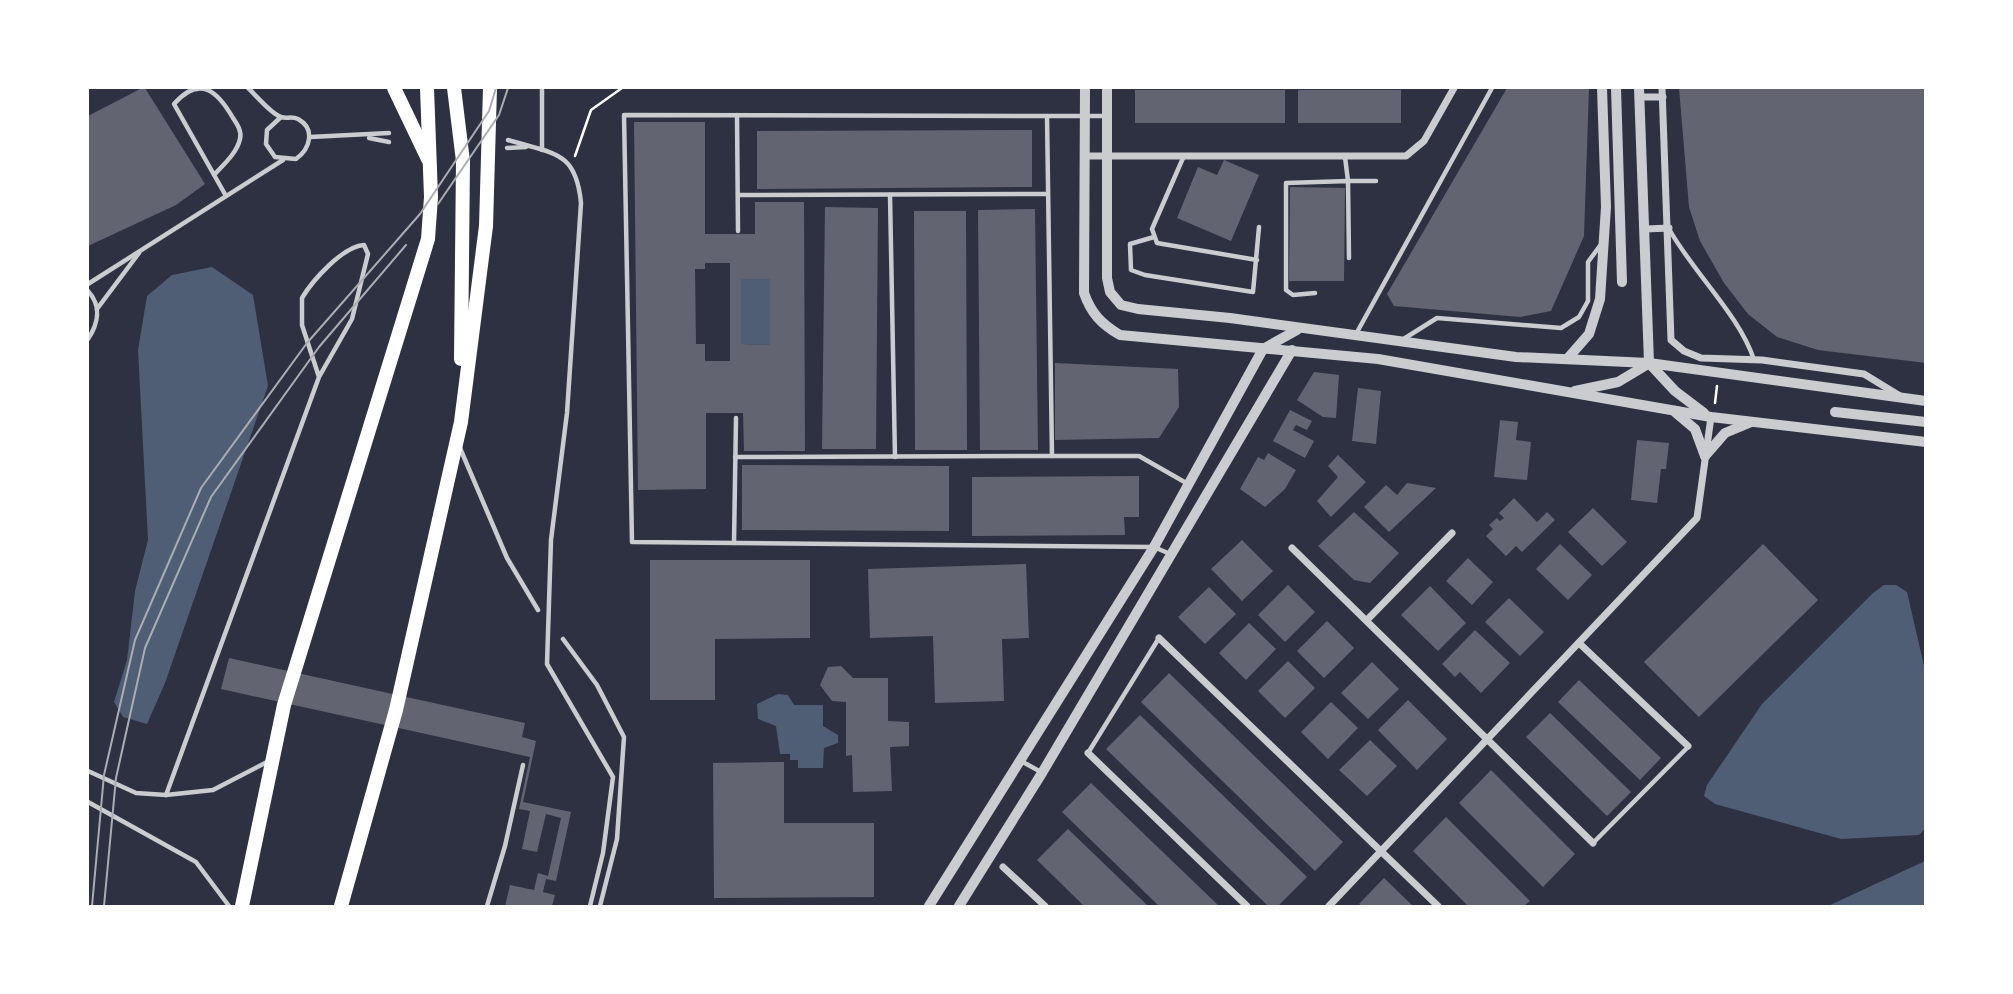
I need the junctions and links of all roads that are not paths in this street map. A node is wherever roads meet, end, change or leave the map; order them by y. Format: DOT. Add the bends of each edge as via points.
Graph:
graph roads {
  1 [pos="248,88"];
  2 [pos="394,88"];
  3 [pos="427,88"];
  4 [pos="454,88"];
  5 [pos="490,88"];
  6 [pos="542,88"];
  7 [pos="1085,88"];
  8 [pos="1107,88"];
  9 [pos="1454,88"];
  10 [pos="1492,88"];
  11 [pos="1602,88"];
  12 [pos="1616,88"];
  13 [pos="1662,88"];
  14 [pos="1639,92"];
  15 [pos="1663,97"];
  16 [pos="737,115"];
  17 [pos="1047,116"];
  18 [pos="1085,116"];
  19 [pos="1108,116"];
  20 [pos="281,117"];
  21 [pos="389,133"];
  22 [pos="310,137"];
  23 [pos="365,137"];
  24 [pos="508,140"];
  25 [pos="389,142"];
  26 [pos="530,146"];
  27 [pos="507,148"];
  28 [pos="542,149"];
  29 [pos="1085,156"];
  30 [pos="1107,156"];
  31 [pos="1345,157"];
  32 [pos="1183,158"];
  33 [pos="282,160"];
  34 [pos="430,164"];
  35 [pos="214,175"];
  36 [pos="1348,181"];
  37 [pos="1377,181"];
  38 [pos="1047,194"];
  39 [pos="738,195"];
  40 [pos="890,195"];
  41 [pos="226,196"];
  42 [pos="1259,227"];
  43 [pos="1669,228"];
  44 [pos="1646,229"];
  45 [pos="738,231"];
  46 [pos="1154,237"];
  47 [pos="1606,237"];
  48 [pos="141,250"];
  49 [pos="1349,258"];
  50 [pos="1257,260"];
  51 [pos="1622,282"];
  52 [pos="88,284"];
  53 [pos="88,291"];
  54 [pos="1315,293"];
  55 [pos="97,309"];
  56 [pos="1263,323"];
  57 [pos="1301,328"];
  58 [pos="1356,334"];
  59 [pos="1281,337"];
  60 [pos="88,339"];
  61 [pos="1401,341"];
  62 [pos="1263,349"];
  63 [pos="1292,350"];
  64 [pos="1569,358"];
  65 [pos="1754,360"];
  66 [pos="1649,363"];
  67 [pos="319,377"];
  68 [pos="1569,392"];
  69 [pos="1904,398"];
  70 [pos="1926,401"];
  71 [pos="1670,410"];
  72 [pos="1835,412"];
  73 [pos="1711,417"];
  74 [pos="736,418"];
  75 [pos="461,422"];
  76 [pos="1753,422"];
  77 [pos="1926,422"];
  78 [pos="457,441"];
  79 [pos="1926,442"];
  80 [pos="1052,456"];
  81 [pos="1705,456"];
  82 [pos="735,457"];
  83 [pos="895,457"];
  84 [pos="1188,485"];
  85 [pos="1452,533"];
  86 [pos="734,543"];
  87 [pos="1154,547"];
  88 [pos="1292,548"];
  89 [pos="1171,555"];
  90 [pos="538,610"];
  91 [pos="1367,620"];
  92 [pos="1159,638"];
  93 [pos="563,639"];
  94 [pos="1579,643"];
  95 [pos="1488,739"];
  96 [pos="1688,746"];
  97 [pos="1088,753"];
  98 [pos="270,760"];
  99 [pos="1020,760"];
  100 [pos="523,765"];
  101 [pos="88,771"];
  102 [pos="1042,773"];
  103 [pos="166,795"];
  104 [pos="88,802"];
  105 [pos="1593,843"];
  106 [pos="1381,851"];
  107 [pos="1003,867"];
  108 [pos="229,906"];
  109 [pos="242,906"];
  110 [pos="341,906"];
  111 [pos="487,906"];
  112 [pos="590,906"];
  113 [pos="600,906"];
  114 [pos="929,906"];
  115 [pos="959,906"];
  116 [pos="1045,906"];
  117 [pos="1247,906"];
  118 [pos="1329,906"];
  119 [pos="1438,906"];
  1 -- 20 [label="lane"];
  2 -- 34 [label="highway"];
  3 -- 34 [label="highway"];
  4 -- 75 [label="highway" via="463,161"];
  5 -- 75 [label="highway" via="486,226"];
  6 -- 28 [label="lane"];
  7 -- 18 [label="street"];
  8 -- 19 [label="street"];
  9 -- 31 [label="street" via="1424,141 1406,156"];
  10 -- 58 [label="lane"];
  11 -- 47 [label="street"];
  12 -- 51 [label="street"];
  13 -- 15 [label="street"];
  14 -- 15 [label="street"];
  14 -- 44 [label="street"];
  15 -- 43 [label="street"];
  16 -- 17 [label="lane"];
  16 -- 39 [label="lane"];
  16 -- 86 [label="lane" via="624,115 632,542"];
  17 -- 18 [label="lane"];
  17 -- 38 [label="lane"];
  18 -- 19 [label="lane"];
  18 -- 29 [label="street"];
  19 -- 30 [label="street"];
  20 -- 22 [label="lane" via="296,118"];
  20 -- 33 [label="lane" via="271,123 265,137 269,151"];
  21 -- 23 [label="lane"];
  22 -- 23 [label="lane"];
  22 -- 33 [label="lane" via="303,154"];
  23 -- 25 [label="lane"];
  24 -- 26 [label="lane"];
  26 -- 27 [label="lane"];
  26 -- 28 [label="lane"];
  28 -- 112 [label="lane" via="572,165 581,203 567,413 551,540 547,664 614,777"];
  29 -- 30 [label="street"];
  29 -- 62 [label="street" via="1084,293 1090,310 1104,326 1142,340"];
  30 -- 32 [label="street"];
  30 -- 56 [label="street" via="1107,278 1110,292 1121,304"];
  31 -- 32 [label="street"];
  31 -- 36 [label="lane"];
  32 -- 46 [label="lane" via="1152,229"];
  33 -- 41 [label="lane"];
  34 -- 98 [label="highway" via="428,239"];
  35 -- 35 [label="lane" via="174,104 189,91 205,89 219,95 239,127 241,137 232,155"];
  35 -- 41 [label="lane"];
  36 -- 37 [label="lane"];
  36 -- 49 [label="lane"];
  36 -- 54 [label="lane" via="1286,183 1286,290 1293,295"];
  38 -- 40 [label="lane"];
  38 -- 80 [label="lane"];
  39 -- 40 [label="lane"];
  39 -- 45 [label="lane"];
  40 -- 83 [label="lane"];
  41 -- 48 [label="lane"];
  42 -- 50 [label="lane"];
  43 -- 44 [label="street"];
  43 -- 65 [label="lane" via="1684,255 1748,338"];
  43 -- 65 [label="street" via="1671,340 1700,358"];
  44 -- 66 [label="street"];
  46 -- 50 [label="lane" via="1157,243"];
  46 -- 50 [label="lane" via="1130,244 1131,270 1253,292"];
  47 -- 61 [label="lane" via="1588,262 1588,301 1579,317 1561,328 1437,318"];
  47 -- 64 [label="street" via="1596,317 1590,334"];
  48 -- 52 [label="lane"];
  48 -- 55 [label="lane"];
  53 -- 55 [label="lane"];
  55 -- 60 [label="lane" via="95,329"];
  56 -- 57 [label="street"];
  56 -- 59 [label="street"];
  57 -- 58 [label="street"];
  57 -- 59 [label="street"];
  58 -- 61 [label="street"];
  59 -- 62 [label="street"];
  59 -- 63 [label="street"];
  61 -- 64 [label="street" via="1516,357"];
  62 -- 63 [label="street"];
  62 -- 84 [label="street"];
  63 -- 68 [label="street" via="1378,359"];
  63 -- 89 [label="street"];
  64 -- 66 [label="street"];
  65 -- 69 [label="street" via="1864,374"];
  66 -- 68 [label="street" via="1618,382"];
  66 -- 69 [label="street"];
  66 -- 73 [label="street" via="1675,391"];
  67 -- 67 [label="lane" via="302,325 302,299 324,269 364,245 368,254 352,319"];
  67 -- 103 [label="lane"];
  68 -- 71 [label="street"];
  69 -- 70 [label="street"];
  71 -- 73 [label="street"];
  71 -- 81 [label="street" via="1695,429"];
  72 -- 77 [label="street"];
  73 -- 76 [label="street"];
  73 -- 81 [label="street"];
  74 -- 82 [label="lane"];
  75 -- 78 [label="highway"];
  76 -- 79 [label="street"];
  76 -- 81 [label="street" via="1725,433"];
  78 -- 90 [label="lane" via="507,558"];
  78 -- 110 [label="highway" via="396,710"];
  80 -- 83 [label="lane"];
  80 -- 84 [label="lane" via="1139,456"];
  81 -- 94 [label="street" via="1697,518"];
  82 -- 83 [label="lane"];
  82 -- 86 [label="lane"];
  84 -- 87 [label="street"];
  85 -- 91 [label="street"];
  86 -- 87 [label="lane"];
  87 -- 89 [label="lane"];
  87 -- 99 [label="street"];
  88 -- 91 [label="street"];
  89 -- 102 [label="street"];
  91 -- 95 [label="street"];
  92 -- 97 [label="lane"];
  92 -- 106 [label="street"];
  93 -- 113 [label="lane" via="597,685 624,737 617,839"];
  94 -- 95 [label="street"];
  94 -- 96 [label="street"];
  95 -- 105 [label="street"];
  95 -- 106 [label="street"];
  96 -- 105 [label="lane"];
  97 -- 117 [label="street"];
  98 -- 103 [label="lane" via="214,790"];
  98 -- 109 [label="highway"];
  99 -- 102 [label="lane"];
  99 -- 114 [label="street"];
  100 -- 111 [label="lane"];
  101 -- 103 [label="lane" via="136,793"];
  102 -- 115 [label="street"];
  104 -- 108 [label="lane" via="196,862"];
  106 -- 118 [label="street"];
  106 -- 119 [label="street"];
  107 -- 116 [label="street"];
}
